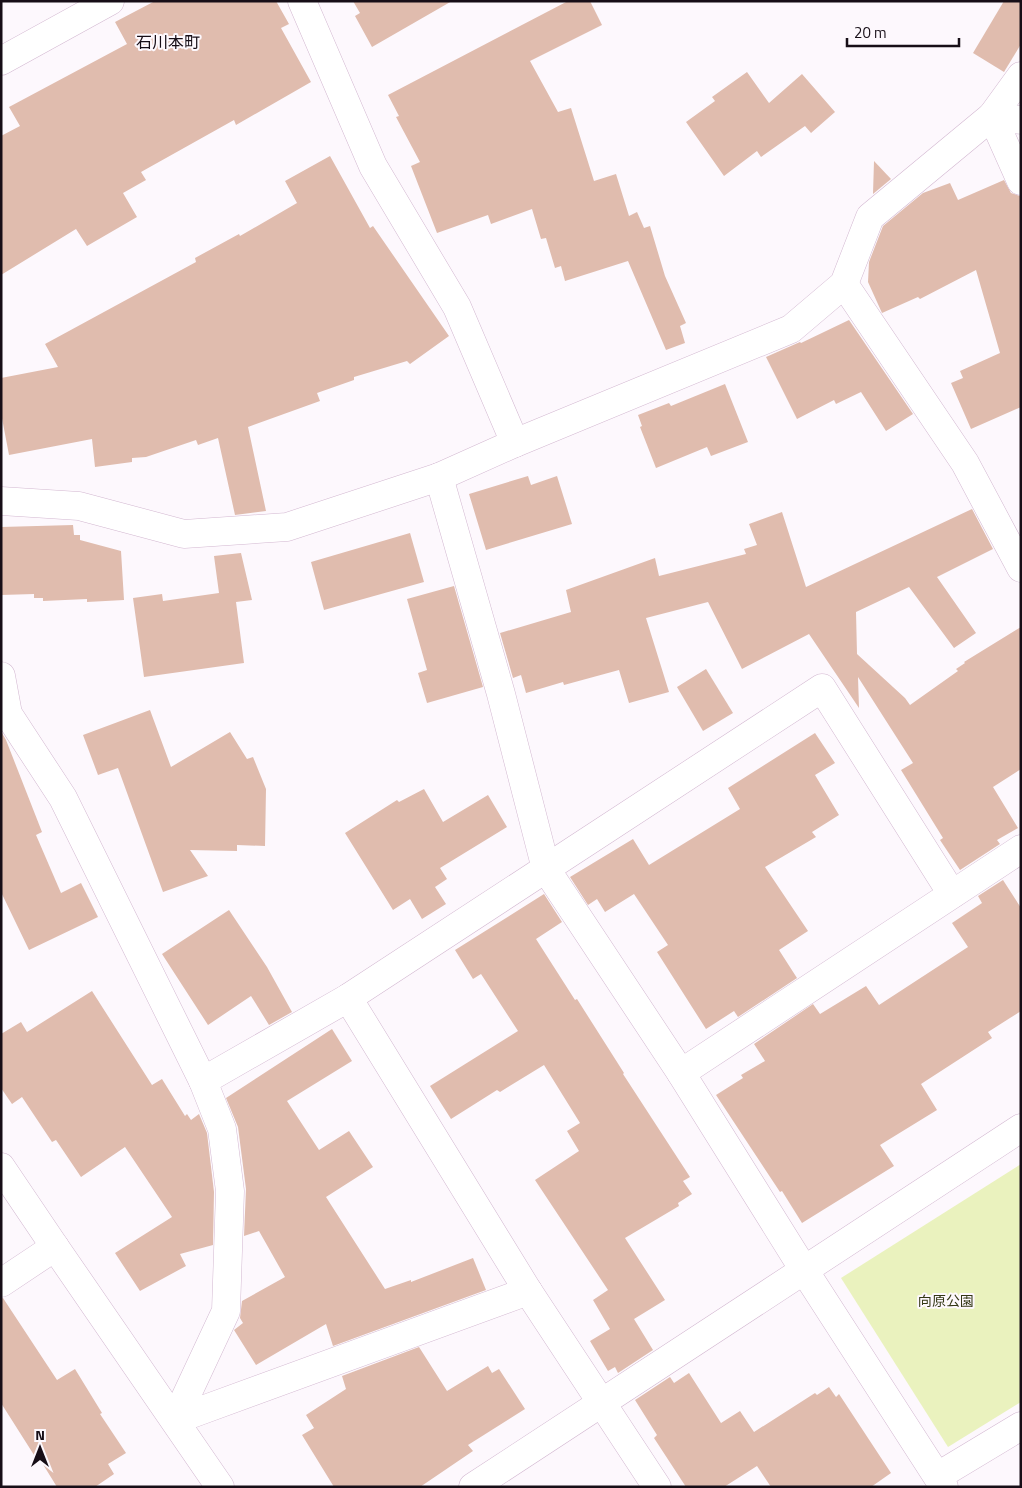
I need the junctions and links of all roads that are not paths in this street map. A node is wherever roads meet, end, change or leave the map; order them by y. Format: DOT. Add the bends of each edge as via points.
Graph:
graph roads {
  1 [pos="110,1"];
  2 [pos="302,1"];
  3 [pos="1,61"];
  4 [pos="1021,76"];
  5 [pos="992,116"];
  6 [pos="1021,120"];
  7 [pos="1021,181"];
  8 [pos="844,284"];
  9 [pos="515,443"];
  10 [pos="440,477"];
  11 [pos="1,501"];
  12 [pos="1021,568"];
  13 [pos="1,676"];
  14 [pos="1021,849"];
  15 [pos="546,869"];
  16 [pos="952,894"];
  17 [pos="348,998"];
  18 [pos="681,1073"];
  19 [pos="203,1081"];
  20 [pos="1021,1128"];
  21 [pos="1,1167"];
  22 [pos="55,1247"];
  23 [pos="804,1270"];
  24 [pos="1,1283"];
  25 [pos="528,1291"];
  26 [pos="602,1403"];
  27 [pos="175,1420"];
  28 [pos="1021,1426"];
  29 [pos="941,1482"];
  30 [pos="220,1487"];
  31 [pos="473,1487"];
  32 [pos="656,1487"];
  1 -- 3 [label="street"];
  2 -- 9 [label="street" via="373,166 457,307"];
  4 -- 5 [label="street"];
  5 -- 6 [label="street"];
  5 -- 7 [label="street"];
  5 -- 8 [label="street" via="870,217"];
  8 -- 9 [label="street" via="791,330"];
  8 -- 12 [label="street" via="965,463"];
  9 -- 10 [label="street"];
  10 -- 11 [label="street" via="287,527 184,534 79,506"];
  10 -- 15 [label="street"];
  13 -- 19 [label="street" via="8,714 63,798"];
  14 -- 16 [label="street"];
  15 -- 16 [label="street" via="822,688"];
  15 -- 17 [label="street"];
  15 -- 18 [label="street"];
  16 -- 18 [label="street"];
  17 -- 19 [label="street"];
  17 -- 25 [label="street"];
  18 -- 23 [label="street"];
  19 -- 27 [label="street" via="222,1129 230,1191 226,1311"];
  20 -- 23 [label="street"];
  21 -- 22 [label="street"];
  22 -- 24 [label="street"];
  22 -- 27 [label="street"];
  23 -- 26 [label="street"];
  23 -- 29 [label="street"];
  25 -- 26 [label="street"];
  25 -- 27 [label="street"];
  26 -- 31 [label="street"];
  26 -- 32 [label="street"];
  27 -- 30 [label="street"];
  28 -- 29 [label="street"];
}
